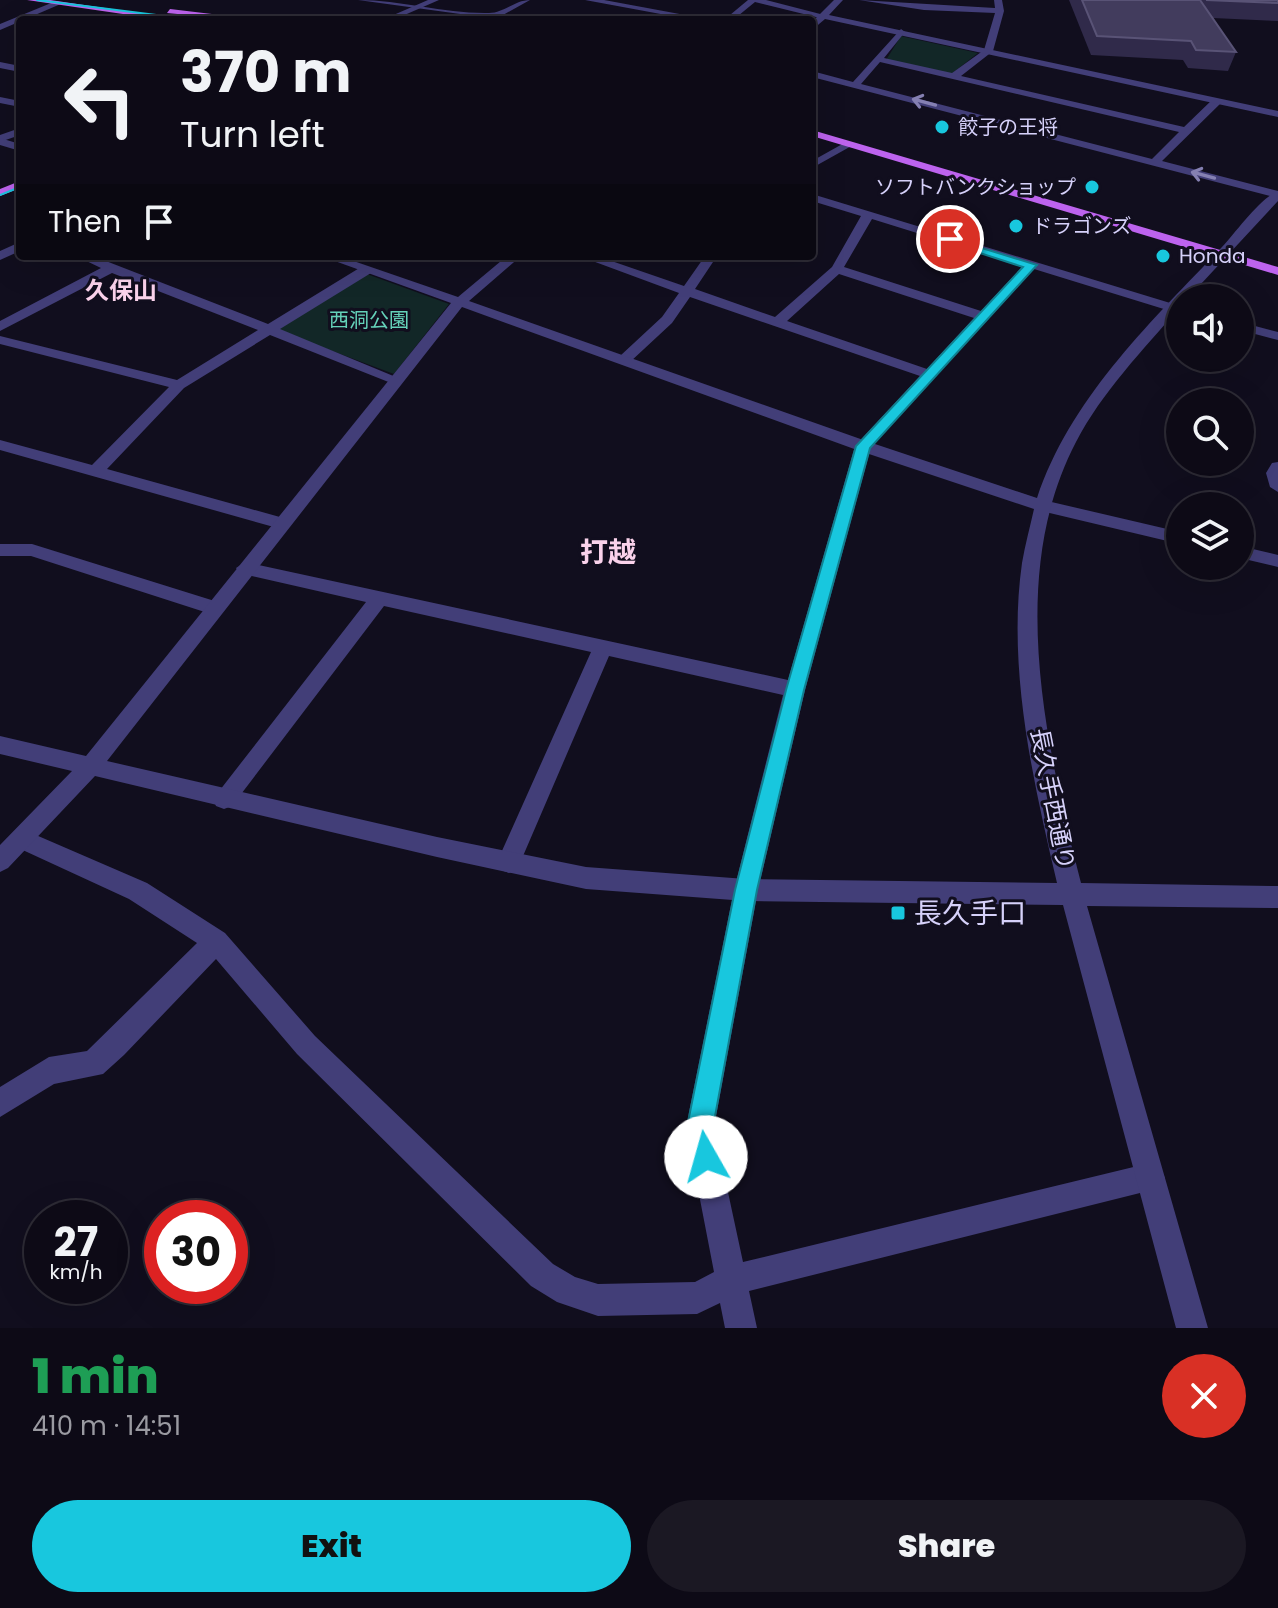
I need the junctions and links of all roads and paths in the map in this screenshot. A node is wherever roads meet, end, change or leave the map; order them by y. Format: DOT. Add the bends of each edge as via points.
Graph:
graph roads {
  1 [pos="31,0"];
  2 [pos="87,0"];
  3 [pos="362,0"];
  4 [pos="437,0"];
  5 [pos="526,0"];
  6 [pos="589,0"];
  7 [pos="754,0"];
  8 [pos="839,0"];
  9 [pos="863,0"];
  10 [pos="998,0"];
  11 [pos="59,3"];
  12 [pos="924,4"];
  13 [pos="420,8"];
  14 [pos="1000,11"];
  15 [pos="34,16"];
  16 [pos="154,16"];
  17 [pos="207,16"];
  18 [pos="397,16"];
  19 [pos="405,16"];
  20 [pos="493,16"];
  21 [pos="684,16"];
  22 [pos="733,16"];
  23 [pos="824,16"];
  24 [pos="816,23"];
  25 [pos="901,32"];
  26 [pos="988,51"];
  27 [pos="878,59"];
  28 [pos="816,75"];
  29 [pos="953,77"];
  30 [pos="856,84"];
  31 [pos="1217,101"];
  32 [pos="1278,114"];
  33 [pos="816,125"];
  34 [pos="1186,131"];
  35 [pos="816,134"];
  36 [pos="850,144"];
  37 [pos="816,163"];
  38 [pos="1154,163"];
  39 [pos="1278,195"];
  40 [pos="816,198"];
  41 [pos="869,213"];
  42 [pos="1224,250"];
  43 [pos="92,260"];
  44 [pos="338,260"];
  45 [pos="510,260"];
  46 [pos="597,260"];
  47 [pos="708,260"];
  48 [pos="1278,260"];
  49 [pos="1031,265"];
  50 [pos="111,268"];
  51 [pos="837,269"];
  52 [pos="366,270"];
  53 [pos="1278,271"];
  54 [pos="1195,284"];
  55 [pos="689,290"];
  56 [pos="1166,301"];
  57 [pos="458,303"];
  58 [pos="982,316"];
  59 [pos="1166,318"];
  60 [pos="779,321"];
  61 [pos="0,327"];
  62 [pos="267,330"];
  63 [pos="1254,330"];
  64 [pos="1278,336"];
  65 [pos="0,340"];
  66 [pos="625,359"];
  67 [pos="928,374"];
  68 [pos="396,380"];
  69 [pos="179,385"];
  70 [pos="0,445"];
  71 [pos="863,446"];
  72 [pos="1278,467"];
  73 [pos="95,472"];
  74 [pos="1278,487"];
  75 [pos="1043,506"];
  76 [pos="281,523"];
  77 [pos="1166,535"];
  78 [pos="0,550"];
  79 [pos="1254,555"];
  80 [pos="1278,561"];
  81 [pos="245,568"];
  82 [pos="379,598"];
  83 [pos="214,608"];
  84 [pos="603,647"];
  85 [pos="795,690"];
  86 [pos="0,745"];
  87 [pos="89,768"];
  88 [pos="224,799"];
  89 [pos="22,839"];
  90 [pos="0,861"];
  91 [pos="509,862"];
  92 [pos="746,890"];
  93 [pos="1071,893"];
  94 [pos="1278,897"];
  95 [pos="216,941"];
  96 [pos="0,1103"];
  97 [pos="1150,1178"];
  98 [pos="731,1280"];
  99 [pos="741,1328"];
  100 [pos="1192,1328"];
  1 -- 11 [label="main road"];
  2 -- 17 [label="main road"];
  3 -- 13 [label="street"];
  4 -- 13 [label="street"];
  5 -- 20 [label="street"];
  6 -- 21 [label="street"];
  7 -- 22 [label="street"];
  7 -- 23 [label="street"];
  8 -- 23 [label="street"];
  9 -- 12 [label="street"];
  10 -- 14 [label="street"];
  11 -- 15 [label="street"];
  11 -- 16 [label="main road"];
  12 -- 14 [label="street"];
  13 -- 18 [label="street"];
  13 -- 19 [label="street"];
  13 -- 20 [label="street"];
  14 -- 26 [label="street"];
  23 -- 24 [label="street"];
  23 -- 25 [label="street"];
  25 -- 26 [label="street"];
  25 -- 27 [label="street"];
  26 -- 29 [label="street"];
  26 -- 31 [label="street"];
  27 -- 29 [label="street"];
  27 -- 30 [label="street"];
  28 -- 30 [label="street"];
  29 -- 34 [label="street"];
  38 -- 30 [label="street, one-way"];
  31 -- 32 [label="street"];
  31 -- 34 [label="street"];
  33 -- 42 [label="main road"];
  34 -- 38 [label="street"];
  35 -- 36 [label="main road"];
  36 -- 37 [label="street"];
  36 -- 42 [label="main road"];
  39 -- 38 [label="street, one-way"];
  39 -- 42 [label="street, 長久手西通り"];
  40 -- 41 [label="street"];
  41 -- 49 [label="street"];
  41 -- 51 [label="street"];
  42 -- 48 [label="main road"];
  42 -- 53 [label="main road"];
  42 -- 54 [label="street, 長久手西通り"];
  43 -- 50 [label="street"];
  44 -- 52 [label="street"];
  45 -- 57 [label="street"];
  46 -- 55 [label="street"];
  47 -- 55 [label="street"];
  49 -- 56 [label="street"];
  49 -- 58 [label="street"];
  50 -- 61 [label="street"];
  50 -- 62 [label="street"];
  51 -- 58 [label="street"];
  51 -- 60 [label="street"];
  52 -- 57 [label="street"];
  52 -- 62 [label="street"];
  55 -- 60 [label="street"];
  55 -- 66 [label="street" via="667,320"];
  57 -- 66 [label="street"];
  57 -- 68 [label="street"];
  58 -- 67 [label="street"];
  59 -- 75 [label="street, 長久手西通り" via="1070,437"];
  60 -- 67 [label="street"];
  62 -- 68 [label="street"];
  62 -- 69 [label="street"];
  63 -- 64 [label="street"];
  65 -- 69 [label="street"];
  66 -- 71 [label="street"];
  67 -- 71 [label="street"];
  68 -- 76 [label="street"];
  69 -- 73 [label="street"];
  70 -- 73 [label="street"];
  71 -- 75 [label="street"];
  71 -- 85 [label="street"];
  72 -- 74 [label="street"];
  73 -- 76 [label="street"];
  75 -- 77 [label="street"];
  75 -- 93 [label="street, 長久手西通り" via="1031,570 1028,632 1045,773"];
  76 -- 81 [label="street"];
  78 -- 83 [label="street" via="32,550"];
  79 -- 80 [label="street"];
  81 -- 82 [label="street"];
  81 -- 83 [label="street"];
  82 -- 84 [label="street"];
  82 -- 88 [label="street"];
  83 -- 87 [label="street"];
  84 -- 85 [label="street"];
  84 -- 91 [label="street"];
  85 -- 92 [label="street"];
  86 -- 87 [label="street"];
  87 -- 88 [label="street"];
  87 -- 89 [label="street"];
  88 -- 91 [label="street"];
  89 -- 90 [label="street"];
  89 -- 95 [label="street" via="138,891"];
  91 -- 92 [label="street" via="586,878"];
  92 -- 93 [label="street"];
  92 -- 98 [label="street" via="700,1127"];
  93 -- 94 [label="street"];
  93 -- 97 [label="street, 長久手西通り"];
  95 -- 96 [label="street" via="93,1064 49,1071"];
  95 -- 98 [label="street" via="306,1045 542,1275 568,1291 598,1300 697,1298"];
  97 -- 98 [label="street"];
  97 -- 100 [label="street, 長久手西通り"];
  98 -- 99 [label="street"];
}
